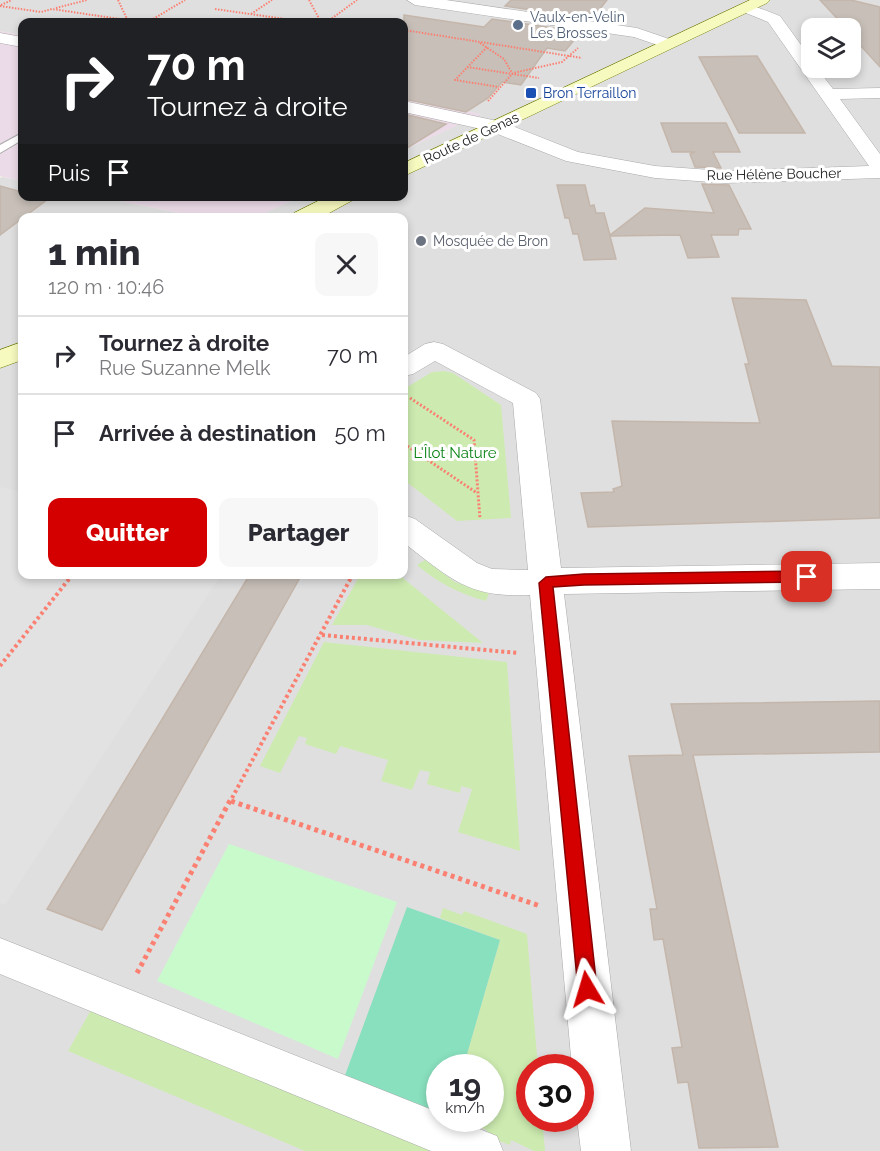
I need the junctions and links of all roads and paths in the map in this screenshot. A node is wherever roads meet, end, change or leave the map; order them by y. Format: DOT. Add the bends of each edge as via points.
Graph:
graph roads {
  1 [pos="12,0"];
  2 [pos="87,0"];
  3 [pos="118,0"];
  4 [pos="185,0"];
  5 [pos="272,0"];
  6 [pos="309,0"];
  7 [pos="357,0"];
  8 [pos="415,0"];
  9 [pos="762,0"];
  10 [pos="484,5"];
  11 [pos="0,6"];
  12 [pos="746,8"];
  13 [pos="52,9"];
  14 [pos="215,9"];
  15 [pos="251,14"];
  16 [pos="103,18"];
  17 [pos="127,18"];
  18 [pos="155,18"];
  19 [pos="278,18"];
  20 [pos="319,18"];
  21 [pos="333,18"];
  22 [pos="408,31"];
  23 [pos="0,38"];
  24 [pos="18,41"];
  25 [pos="477,42"];
  26 [pos="669,44"];
  27 [pos="487,47"];
  28 [pos="578,48"];
  29 [pos="571,56"];
  30 [pos="583,58"];
  31 [pos="467,67"];
  32 [pos="512,74"];
  33 [pos="542,78"];
  34 [pos="500,87"];
  35 [pos="880,93"];
  36 [pos="828,94"];
  37 [pos="408,108"];
  38 [pos="455,117"];
  39 [pos="495,126"];
  40 [pos="18,139"];
  41 [pos="0,150"];
  42 [pos="408,168"];
  43 [pos="880,170"];
  44 [pos="336,201"];
  45 [pos="312,213"];
  46 [pos="18,352"];
  47 [pos="0,360"];
  48 [pos="408,366"];
  49 [pos="410,398"];
  50 [pos="408,447"];
  51 [pos="478,493"];
  52 [pos="480,519"];
  53 [pos="408,530"];
  54 [pos="880,576"];
  55 [pos="69,579"];
  56 [pos="350,579"];
  57 [pos="546,583"];
  58 [pos="322,635"];
  59 [pos="554,654"];
  60 [pos="0,666"];
  61 [pos="231,801"];
  62 [pos="579,920"];
  63 [pos="0,956"];
  64 [pos="120,1005"];
  65 [pos="482,1151"];
  66 [pos="606,1151"];
  1 -- 11 [label="path"];
  2 -- 13 [label="path"];
  3 -- 17 [label="path"];
  4 -- 18 [label="path"];
  5 -- 15 [label="path"];
  6 -- 20 [label="path"];
  7 -- 21 [label="path"];
  8 -- 10 [label="street"];
  9 -- 12 [label="main road, Route de Genas"];
  10 -- 26 [label="street" via="637,33"];
  11 -- 13 [label="path" via="41,12"];
  12 -- 26 [label="main road, Route de Genas"];
  12 -- 36 [label="street" via="774,19"];
  13 -- 16 [label="path"];
  14 -- 15 [label="path"];
  15 -- 19 [label="path"];
  22 -- 25 [label="path"];
  23 -- 24 [label="street"];
  25 -- 27 [label="path"];
  25 -- 29 [label="path"];
  26 -- 39 [label="main road, Route de Genas"];
  27 -- 31 [label="path"];
  27 -- 32 [label="path" via="510,65"];
  28 -- 29 [label="path"];
  29 -- 30 [label="path"];
  29 -- 32 [label="path" via="557,64"];
  31 -- 32 [label="path"];
  31 -- 34 [label="path" via="455,80"];
  32 -- 33 [label="path"];
  32 -- 34 [label="path"];
  34 -- 38 [label="path" via="485,104"];
  35 -- 36 [label="street"];
  36 -- 43 [label="street"];
  37 -- 38 [label="street, Rue Hélène Boucher"];
  38 -- 39 [label="street, Rue Hélène Boucher"];
  39 -- 42 [label="main road, Route de Genas"];
  39 -- 43 [label="street, Rue Hélène Boucher" via="573,157 655,172 725,177"];
  40 -- 41 [label="lane"];
  44 -- 45 [label="main road"];
  46 -- 47 [label="main road"];
  48 -- 57 [label="street" via="434,350 526,399"];
  49 -- 51 [label="path" via="474,440"];
  50 -- 51 [label="path"];
  51 -- 52 [label="path"];
  53 -- 57 [label="street" via="465,572 490,582"];
  54 -- 57 [label="street"];
  55 -- 60 [label="path"];
  56 -- 58 [label="path"];
  57 -- 59 [label="street"];
  58 -- 59 [label="path"];
  58 -- 61 [label="path"];
  59 -- 62 [label="street"];
  61 -- 62 [label="path"];
  61 -- 64 [label="path"];
  62 -- 66 [label="street"];
  63 -- 64 [label="street"];
  64 -- 65 [label="street"];
}
